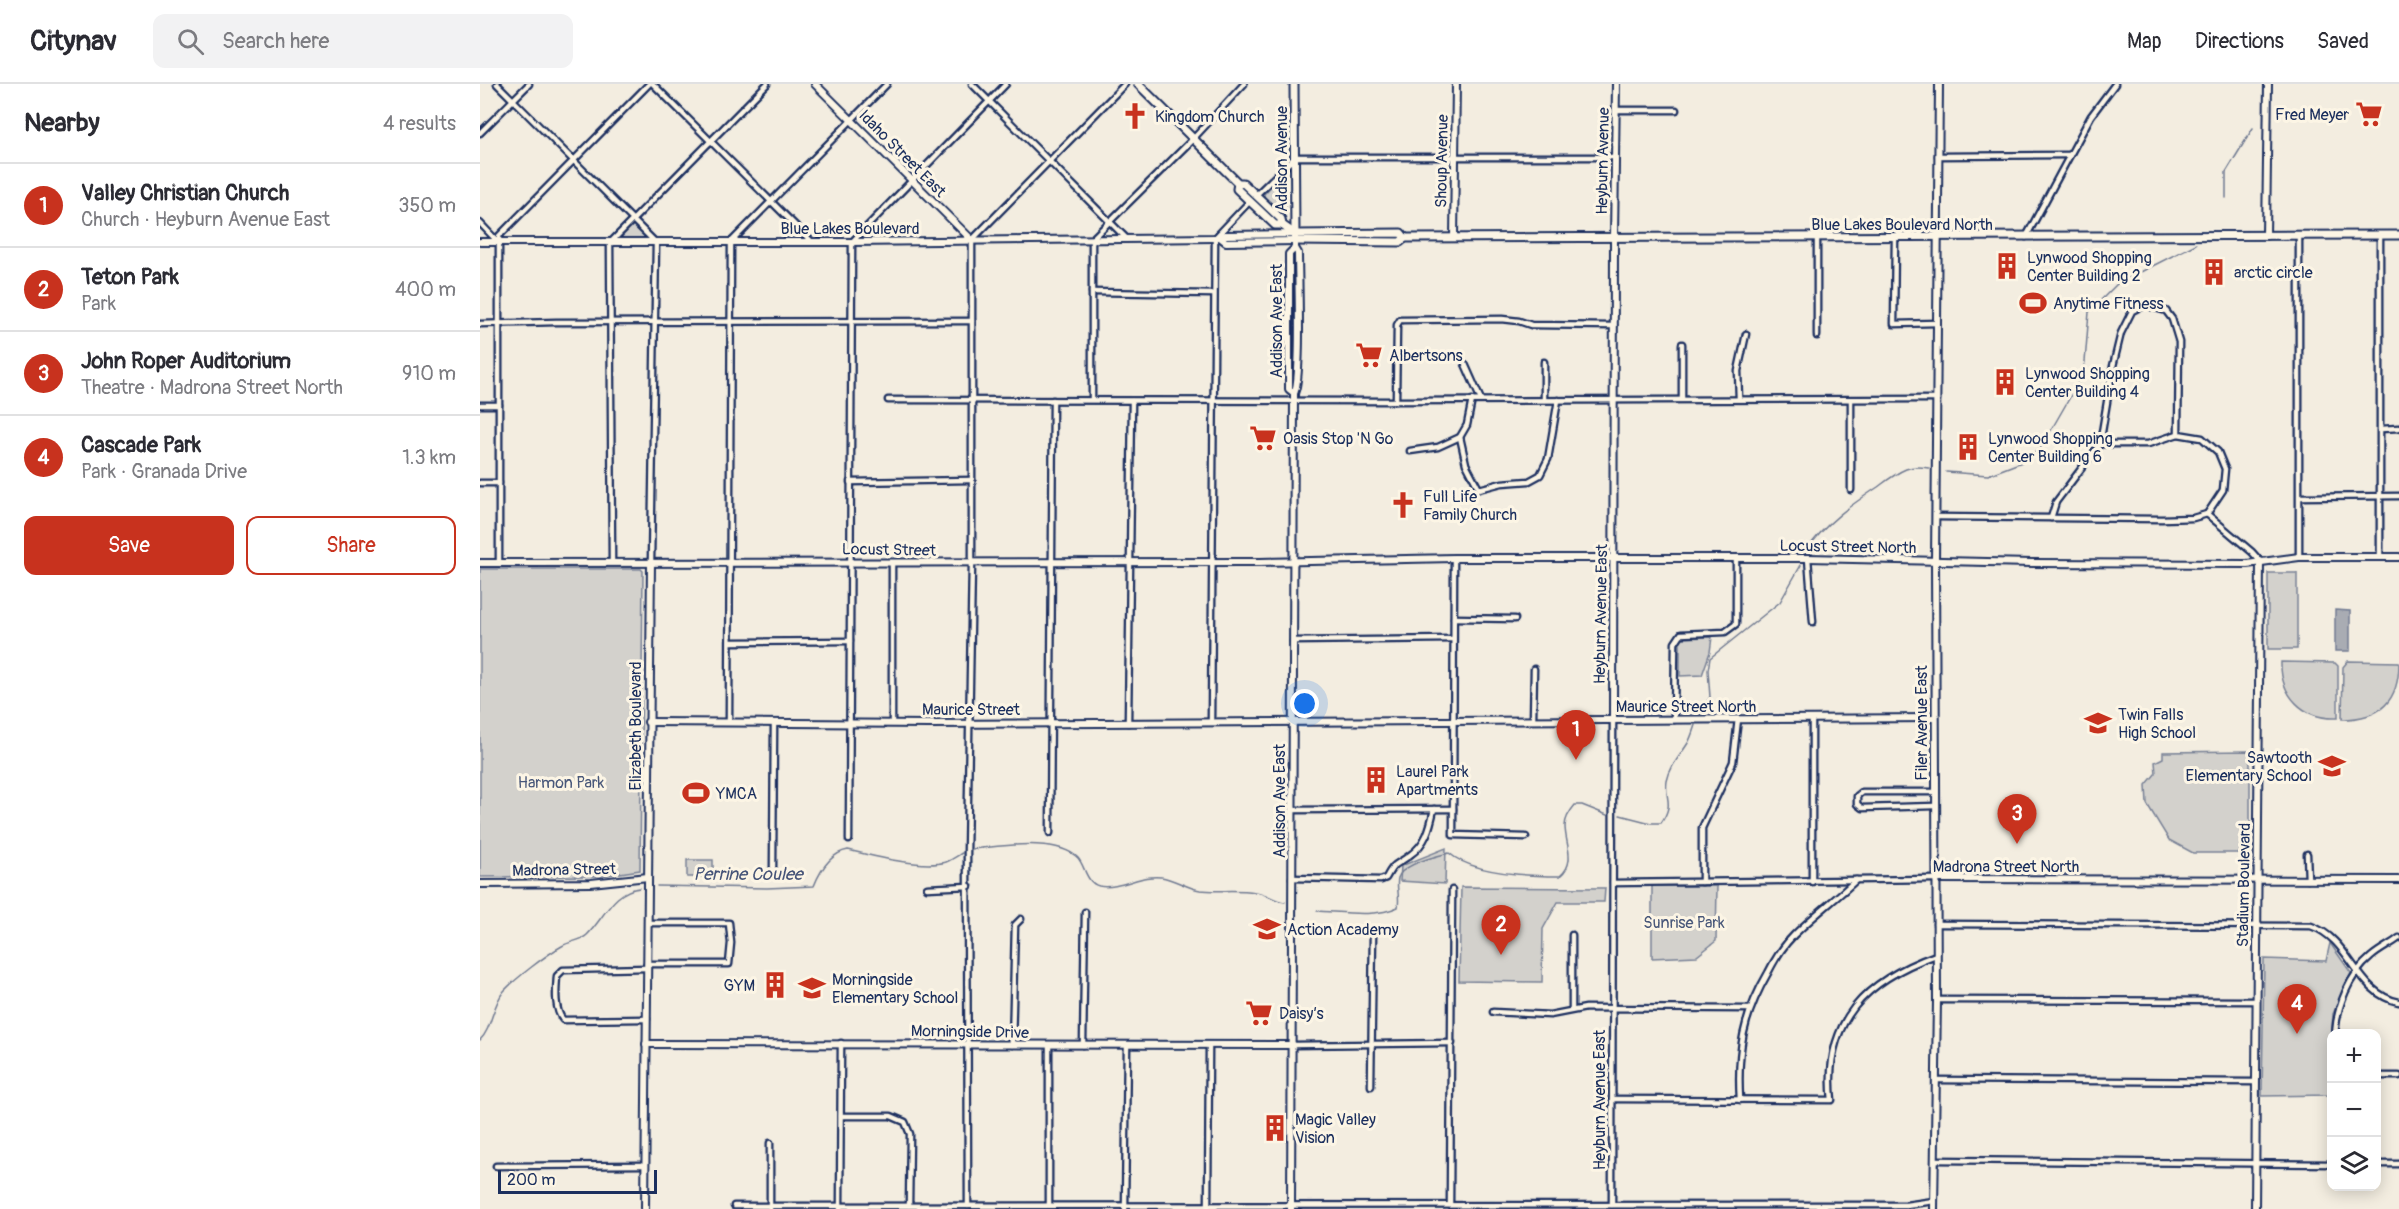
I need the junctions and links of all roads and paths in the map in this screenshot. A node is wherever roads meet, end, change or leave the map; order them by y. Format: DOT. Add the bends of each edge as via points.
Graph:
graph roads {
  1 [pos="497,84"];
  2 [pos="529,84"];
  3 [pos="651,84"];
  4 [pos="767,84"];
  5 [pos="815,84"];
  6 [pos="887,84"];
  7 [pos="972,84"];
  8 [pos="1006,84"];
  9 [pos="1125,84"];
  10 [pos="1138,84"];
  11 [pos="1244,84"];
  12 [pos="1294,84"];
  13 [pos="1456,84"];
  14 [pos="1616,84"];
  15 [pos="1939,84"];
  16 [pos="2115,84"];
  17 [pos="2268,84"];
  18 [pos="513,100"];
  19 [pos="989,101"];
  20 [pos="1616,110"];
  21 [pos="1676,110"];
  22 [pos="851,120"];
  23 [pos="480,133"];
  24 [pos="1193,139"];
  25 [pos="711,141"];
  26 [pos="2070,155"];
  27 [pos="1938,156"];
  28 [pos="1294,157"];
  29 [pos="1614,157"];
  30 [pos="1455,158"];
  31 [pos="573,160"];
  32 [pos="1050,161"];
  33 [pos="912,180"];
  34 [pos="1253,198"];
  35 [pos="771,201"];
  36 [pos="633,220"];
  37 [pos="1110,221"];
  38 [pos="480,223"];
  39 [pos="2399,235"];
  40 [pos="2266,236"];
  41 [pos="2299,236"];
  42 [pos="2380,236"];
  43 [pos="1895,237"];
  44 [pos="1937,237"];
  45 [pos="2026,237"];
  46 [pos="1218,238"];
  47 [pos="1454,238"];
  48 [pos="1614,238"];
  49 [pos="1817,238"];
  50 [pos="1092,239"];
  51 [pos="1128,239"];
  52 [pos="972,240"];
  53 [pos="1295,241"];
  54 [pos="480,242"];
  55 [pos="498,242"];
  56 [pos="731,242"];
  57 [pos="812,242"];
  58 [pos="852,242"];
  59 [pos="610,243"];
  60 [pos="656,243"];
  61 [pos="1092,292"];
  62 [pos="1213,294"];
  63 [pos="730,321"];
  64 [pos="850,321"];
  65 [pos="972,321"];
  66 [pos="610,322"];
  67 [pos="655,322"];
  68 [pos="480,324"];
  69 [pos="498,324"];
  70 [pos="1937,324"];
  71 [pos="1614,326"];
  72 [pos="1746,334"];
  73 [pos="1817,336"];
  74 [pos="1682,344"];
  75 [pos="1544,362"];
  76 [pos="1465,364"];
  77 [pos="1296,398"];
  78 [pos="1092,399"];
  79 [pos="1683,399"];
  80 [pos="1739,399"];
  81 [pos="1937,399"];
  82 [pos="888,400"];
  83 [pos="971,400"];
  84 [pos="1053,400"];
  85 [pos="1472,400"];
  86 [pos="1481,400"];
  87 [pos="1544,400"];
  88 [pos="1558,400"];
  89 [pos="1613,400"];
  90 [pos="1851,400"];
  91 [pos="1132,401"];
  92 [pos="1212,401"];
  93 [pos="1396,401"];
  94 [pos="480,405"];
  95 [pos="499,405"];
  96 [pos="2399,428"];
  97 [pos="2381,429"];
  98 [pos="2178,434"];
  99 [pos="1460,437"];
  100 [pos="2100,444"];
  101 [pos="1410,451"];
  102 [pos="972,480"];
  103 [pos="850,482"];
  104 [pos="480,483"];
  105 [pos="499,483"];
  106 [pos="1851,490"];
  107 [pos="2380,496"];
  108 [pos="2399,496"];
  109 [pos="2300,497"];
  110 [pos="2207,514"];
  111 [pos="1936,517"];
  112 [pos="2051,518"];
  113 [pos="2299,557"];
  114 [pos="2380,557"];
  115 [pos="2399,557"];
  116 [pos="1454,558"];
  117 [pos="1808,558"];
  118 [pos="1614,559"];
  119 [pos="1736,559"];
  120 [pos="730,561"];
  121 [pos="850,561"];
  122 [pos="1935,561"];
  123 [pos="2260,561"];
  124 [pos="612,562"];
  125 [pos="651,562"];
  126 [pos="1129,562"];
  127 [pos="1212,562"];
  128 [pos="1295,562"];
  129 [pos="480,563"];
  130 [pos="499,563"];
  131 [pos="892,563"];
  132 [pos="972,563"];
  133 [pos="1051,563"];
  134 [pos="1454,618"];
  135 [pos="1515,619"];
  136 [pos="1813,622"];
  137 [pos="1453,639"];
  138 [pos="850,641"];
  139 [pos="1293,641"];
  140 [pos="730,642"];
  141 [pos="1534,669"];
  142 [pos="1935,718"];
  143 [pos="1737,719"];
  144 [pos="1812,719"];
  145 [pos="1453,720"];
  146 [pos="1533,720"];
  147 [pos="1613,720"];
  148 [pos="1674,720"];
  149 [pos="648,722"];
  150 [pos="729,722"];
  151 [pos="1052,722"];
  152 [pos="1211,722"];
  153 [pos="1293,722"];
  154 [pos="774,723"];
  155 [pos="892,723"];
  156 [pos="970,723"];
  157 [pos="1128,723"];
  158 [pos="850,724"];
  159 [pos="1935,792"];
  160 [pos="1935,806"];
  161 [pos="1434,809"];
  162 [pos="1453,809"];
  163 [pos="1293,810"];
  164 [pos="1050,833"];
  165 [pos="1526,837"];
  166 [pos="849,840"];
  167 [pos="2307,854"];
  168 [pos="773,868"];
  169 [pos="648,877"];
  170 [pos="1293,878"];
  171 [pos="1936,879"];
  172 [pos="2258,879"];
  173 [pos="1856,880"];
  174 [pos="2308,880"];
  175 [pos="2399,880"];
  176 [pos="1702,882"];
  177 [pos="1812,882"];
  178 [pos="1613,883"];
  179 [pos="480,884"];
  180 [pos="969,886"];
  181 [pos="927,888"];
  182 [pos="1452,890"];
  183 [pos="1084,912"];
  184 [pos="1021,919"];
  185 [pos="648,923"];
  186 [pos="1936,924"];
  187 [pos="2256,925"];
  188 [pos="1373,933"];
  189 [pos="1572,935"];
  190 [pos="2399,938"];
  191 [pos="1936,955"];
  192 [pos="647,966"];
  193 [pos="2357,972"];
  194 [pos="1937,1000"];
  195 [pos="2255,1001"];
  196 [pos="2399,1002"];
  197 [pos="1612,1008"];
  198 [pos="1572,1009"];
  199 [pos="1749,1009"];
  200 [pos="1493,1012"];
  201 [pos="647,1019"];
  202 [pos="2336,1029"];
  203 [pos="841,1043"];
  204 [pos="1452,1043"];
  205 [pos="646,1044"];
  206 [pos="968,1044"];
  207 [pos="1012,1045"];
  208 [pos="1049,1045"];
  209 [pos="1083,1045"];
  210 [pos="1127,1045"];
  211 [pos="1209,1045"];
  212 [pos="1293,1045"];
  213 [pos="1372,1045"];
  214 [pos="2381,1076"];
  215 [pos="2398,1076"];
  216 [pos="1936,1080"];
  217 [pos="2255,1082"];
  218 [pos="2399,1084"];
  219 [pos="1371,1086"];
  220 [pos="1612,1099"];
  221 [pos="1740,1100"];
  222 [pos="841,1116"];
  223 [pos="770,1143"];
  224 [pos="1936,1160"];
  225 [pos="2327,1164"];
  226 [pos="2381,1164"];
  227 [pos="2399,1164"];
  228 [pos="645,1165"];
  229 [pos="2255,1165"];
  230 [pos="496,1166"];
  231 [pos="1934,1201"];
  232 [pos="1049,1205"];
  233 [pos="1450,1205"];
  234 [pos="734,1206"];
  235 [pos="909,1206"];
  236 [pos="968,1206"];
  237 [pos="1293,1206"];
  238 [pos="1612,1206"];
  239 [pos="839,1207"];
  240 [pos="1125,1207"];
  241 [pos="1208,1207"];
  242 [pos="1417,1207"];
  243 [pos="1502,1207"];
  244 [pos="1569,1207"];
  245 [pos="1808,1207"];
  246 [pos="770,1208"];
  247 [pos="927,1208"];
  248 [pos="1641,1208"];
  249 [pos="645,1209"];
  250 [pos="1934,1209"];
  251 [pos="2255,1209"];
  1 -- 18 [label="street"];
  2 -- 18 [label="street"];
  3 -- 25 [label="street"];
  3 -- 31 [label="street"];
  4 -- 25 [label="street"];
  5 -- 22 [label="street, Idaho Street East"];
  6 -- 22 [label="street"];
  7 -- 19 [label="street"];
  8 -- 19 [label="street"];
  9 -- 32 [label="street"];
  10 -- 24 [label="main road"];
  11 -- 24 [label="street"];
  12 -- 28 [label="main road, Addison Avenue"];
  13 -- 30 [label="street, Shoup Avenue"];
  14 -- 20 [label="street, Heyburn Avenue"];
  15 -- 27 [label="street, Filer Avenue East"];
  16 -- 26 [label="street" via="2091,116"];
  17 -- 40 [label="street"];
  18 -- 23 [label="street"];
  18 -- 31 [label="street"];
  19 -- 32 [label="street"];
  19 -- 33 [label="street"];
  20 -- 21 [label="street"];
  20 -- 29 [label="street, Heyburn Avenue"];
  22 -- 33 [label="street, Idaho Street East"];
  22 -- 35 [label="street"];
  24 -- 34 [label="main road" via="1238,183 1237,189"];
  24 -- 37 [label="street"];
  25 -- 35 [label="street"];
  25 -- 36 [label="street"];
  26 -- 27 [label="street"];
  26 -- 45 [label="street"];
  27 -- 44 [label="street, Filer Avenue East"];
  28 -- 30 [label="street"];
  28 -- 34 [label="street"];
  28 -- 53 [label="main road, Addison Avenue"];
  29 -- 30 [label="street"];
  29 -- 48 [label="street, Heyburn Avenue"];
  30 -- 47 [label="street, Shoup Avenue"];
  31 -- 36 [label="street"];
  31 -- 55 [label="street" via="498,236"];
  32 -- 37 [label="street"];
  32 -- 52 [label="street"];
  33 -- 52 [label="street, Idaho Street East"];
  33 -- 58 [label="street"];
  34 -- 46 [label="street"];
  34 -- 53 [label="main road" via="1275,225 1282,225"];
  35 -- 56 [label="street"];
  35 -- 57 [label="street"];
  36 -- 59 [label="street"];
  36 -- 60 [label="street"];
  37 -- 50 [label="street"];
  37 -- 51 [label="street"];
  38 -- 55 [label="street"];
  39 -- 42 [label="main road, Blue Lakes Boulevard North"];
  40 -- 41 [label="main road, Blue Lakes Boulevard North"];
  40 -- 45 [label="main road, Blue Lakes Boulevard North"];
  41 -- 42 [label="main road, Blue Lakes Boulevard North"];
  41 -- 109 [label="street"];
  42 -- 97 [label="street"];
  43 -- 44 [label="main road, Blue Lakes Boulevard North"];
  43 -- 49 [label="main road, Blue Lakes Boulevard North"];
  43 -- 70 [label="street" via="1894,324"];
  44 -- 45 [label="main road, Blue Lakes Boulevard North"];
  44 -- 70 [label="street, Filer Avenue East"];
  46 -- 51 [label="street, Blue Lakes Boulevard"];
  46 -- 53 [label="street, Blue Lakes Boulevard" via="1225,235"];
  46 -- 62 [label="street"];
  47 -- 48 [label="main road, Blue Lakes Boulevard North"];
  47 -- 53 [label="main road, Blue Lakes Boulevard North" via="1405,238 1401,233"];
  48 -- 49 [label="main road, Blue Lakes Boulevard North"];
  48 -- 71 [label="street, Heyburn Avenue East"];
  49 -- 73 [label="street"];
  50 -- 51 [label="street, Blue Lakes Boulevard"];
  50 -- 52 [label="street, Blue Lakes Boulevard"];
  50 -- 61 [label="street"];
  52 -- 58 [label="street, Blue Lakes Boulevard"];
  52 -- 65 [label="street"];
  53 -- 77 [label="street, Addison Ave East" via="1289,254 1289,389"];
  54 -- 55 [label="street, Blue Lakes Boulevard"];
  55 -- 59 [label="street, Blue Lakes Boulevard"];
  55 -- 69 [label="street"];
  56 -- 57 [label="street, Blue Lakes Boulevard"];
  56 -- 60 [label="street, Blue Lakes Boulevard"];
  56 -- 63 [label="street"];
  57 -- 58 [label="street, Blue Lakes Boulevard"];
  58 -- 64 [label="street"];
  59 -- 60 [label="street, Blue Lakes Boulevard"];
  59 -- 66 [label="street"];
  60 -- 67 [label="street, Elizabeth Boulevard"];
  61 -- 62 [label="street"];
  61 -- 78 [label="street"];
  62 -- 92 [label="street"];
  63 -- 64 [label="street"];
  63 -- 67 [label="street"];
  63 -- 120 [label="street"];
  64 -- 65 [label="street"];
  64 -- 103 [label="street"];
  65 -- 83 [label="street"];
  66 -- 67 [label="street"];
  66 -- 69 [label="street"];
  66 -- 124 [label="street"];
  67 -- 125 [label="street, Elizabeth Boulevard"];
  68 -- 69 [label="street"];
  69 -- 95 [label="street"];
  70 -- 81 [label="street, Filer Avenue East"];
  71 -- 89 [label="street, Heyburn Avenue East"];
  71 -- 93 [label="street" via="1531,325 1502,319 1400,320 1396,325"];
  72 -- 80 [label="street" via="1738,371"];
  74 -- 79 [label="street"];
  75 -- 87 [label="street"];
  76 -- 86 [label="street"];
  77 -- 92 [label="street"];
  77 -- 93 [label="street"];
  77 -- 128 [label="street, Addison Ave East"];
  78 -- 84 [label="street"];
  78 -- 91 [label="street"];
  79 -- 80 [label="street"];
  79 -- 89 [label="street"];
  80 -- 90 [label="street"];
  81 -- 90 [label="street"];
  81 -- 111 [label="street, Filer Avenue East"];
  82 -- 83 [label="street"];
  83 -- 84 [label="street"];
  83 -- 102 [label="street"];
  84 -- 133 [label="street"];
  85 -- 86 [label="street"];
  85 -- 93 [label="street"];
  85 -- 99 [label="street"];
  86 -- 87 [label="street"];
  87 -- 88 [label="street"];
  88 -- 89 [label="street"];
  88 -- 99 [label="street" via="1544,469 1529,481 1479,489 1466,465"];
  89 -- 118 [label="street, Heyburn Avenue East"];
  90 -- 106 [label="street"];
  91 -- 92 [label="street"];
  91 -- 126 [label="street"];
  92 -- 127 [label="street"];
  94 -- 95 [label="street"];
  95 -- 105 [label="street"];
  96 -- 97 [label="street"];
  97 -- 107 [label="street"];
  98 -- 100 [label="street" via="2148,444"];
  98 -- 100 [label="street" via="2176,328 2166,311 2148,306 2135,310 2121,333"];
  98 -- 110 [label="street" via="2202,438 2223,460 2223,490"];
  99 -- 101 [label="street" via="1438,447"];
  100 -- 112 [label="street" via="2056,502"];
  102 -- 103 [label="street"];
  102 -- 132 [label="street"];
  103 -- 121 [label="street"];
  104 -- 105 [label="street"];
  105 -- 130 [label="street"];
  107 -- 108 [label="street"];
  107 -- 109 [label="street"];
  107 -- 114 [label="street"];
  109 -- 113 [label="street"];
  110 -- 112 [label="street" via="2193,518"];
  110 -- 123 [label="street"];
  111 -- 112 [label="street"];
  111 -- 122 [label="street, Filer Avenue East"];
  113 -- 114 [label="street, Locust Street North"];
  113 -- 123 [label="street, Locust Street North"];
  114 -- 115 [label="street, Locust Street North"];
  116 -- 118 [label="street, Locust Street North"];
  116 -- 128 [label="street, Locust Street North"];
  116 -- 134 [label="street"];
  117 -- 119 [label="street, Locust Street North"];
  117 -- 122 [label="street, Locust Street North"];
  117 -- 136 [label="street"];
  118 -- 119 [label="street, Locust Street North"];
  118 -- 147 [label="street, Heyburn Avenue East"];
  119 -- 148 [label="street" via="1736,624 1725,632 1681,634 1675,642"];
  120 -- 121 [label="street, Locust Street"];
  120 -- 125 [label="street, Locust Street"];
  120 -- 140 [label="street"];
  121 -- 131 [label="street, Locust Street"];
  121 -- 138 [label="street"];
  122 -- 123 [label="street, Locust Street North" via="2188,564"];
  122 -- 142 [label="street, Filer Avenue East"];
  123 -- 172 [label="street, Stadium Boulevard"];
  124 -- 125 [label="street, Locust Street"];
  124 -- 130 [label="street, Locust Street"];
  125 -- 149 [label="street, Elizabeth Boulevard"];
  126 -- 127 [label="street, Locust Street"];
  126 -- 133 [label="street, Locust Street"];
  126 -- 157 [label="street"];
  127 -- 128 [label="street, Locust Street"];
  127 -- 152 [label="street"];
  128 -- 139 [label="street, Addison Ave East"];
  129 -- 130 [label="street, Locust Street"];
  131 -- 132 [label="street, Locust Street"];
  131 -- 155 [label="street"];
  132 -- 133 [label="street, Locust Street"];
  132 -- 156 [label="street"];
  133 -- 151 [label="street"];
  134 -- 135 [label="street"];
  134 -- 137 [label="street"];
  137 -- 139 [label="street"];
  137 -- 145 [label="street"];
  138 -- 140 [label="street"];
  138 -- 158 [label="street"];
  139 -- 153 [label="street, Addison Ave East"];
  140 -- 150 [label="street"];
  141 -- 146 [label="street"];
  142 -- 144 [label="street, Maurice Street North"];
  142 -- 159 [label="street, Filer Avenue East"];
  143 -- 144 [label="street, Maurice Street North"];
  143 -- 148 [label="street, Maurice Street North"];
  143 -- 176 [label="street" via="1733,762 1702,828"];
  144 -- 177 [label="street"];
  145 -- 146 [label="street, Maurice Street North"];
  145 -- 153 [label="street, Maurice Street North"];
  145 -- 162 [label="street"];
  146 -- 147 [label="street, Maurice Street North"];
  147 -- 148 [label="street, Maurice Street North"];
  147 -- 178 [label="street, Heyburn Avenue East"];
  149 -- 150 [label="street, Maurice Street"];
  149 -- 169 [label="street, Elizabeth Boulevard"];
  150 -- 154 [label="street, Maurice Street"];
  151 -- 156 [label="street, Maurice Street"];
  151 -- 157 [label="street, Maurice Street"];
  151 -- 164 [label="street"];
  152 -- 153 [label="street, Maurice Street"];
  152 -- 157 [label="street, Maurice Street"];
  153 -- 163 [label="street, Addison Ave East"];
  154 -- 158 [label="street, Maurice Street"];
  154 -- 168 [label="street"];
  155 -- 156 [label="street, Maurice Street"];
  155 -- 158 [label="street, Maurice Street"];
  156 -- 180 [label="street"];
  158 -- 166 [label="street"];
  159 -- 160 [label="street, Filer Avenue East"];
  159 -- 160 [label="street" via="1862,792 1857,796 1857,804 1862,808"];
  160 -- 171 [label="street, Filer Avenue East"];
  161 -- 162 [label="street"];
  161 -- 163 [label="street"];
  161 -- 170 [label="street" via="1423,842 1391,866 1386,878"];
  162 -- 165 [label="street" via="1453,835"];
  163 -- 170 [label="street, Addison Ave East"];
  167 -- 174 [label="street"];
  169 -- 179 [label="street, Madrona Street" via="591,883"];
  169 -- 185 [label="street, Elizabeth Boulevard"];
  170 -- 212 [label="street, Addison Ave East"];
  171 -- 172 [label="street, Madrona Street North"];
  171 -- 173 [label="street, Madrona Street North"];
  171 -- 186 [label="street, Filer Avenue East"];
  172 -- 174 [label="street, Madrona Street North"];
  172 -- 187 [label="street, Stadium Boulevard"];
  173 -- 177 [label="street, Madrona Street North"];
  173 -- 199 [label="street" via="1784,947"];
  174 -- 175 [label="street, Madrona Street North"];
  176 -- 177 [label="street, Madrona Street North"];
  176 -- 178 [label="street, Madrona Street North"];
  178 -- 197 [label="street, Heyburn Avenue East"];
  180 -- 181 [label="street"];
  180 -- 206 [label="street"];
  182 -- 204 [label="street"];
  183 -- 209 [label="street"];
  184 -- 207 [label="street" via="1015,925"];
  185 -- 192 [label="street, Elizabeth Boulevard"];
  185 -- 192 [label="street" via="729,923 731,943 729,964"];
  186 -- 187 [label="street"];
  186 -- 191 [label="street, Filer Avenue East"];
  187 -- 193 [label="street" via="2301,925 2321,930 2335,940"];
  187 -- 195 [label="street, Stadium Boulevard"];
  188 -- 213 [label="street"];
  189 -- 198 [label="street"];
  190 -- 193 [label="street" via="2373,955"];
  191 -- 194 [label="street, Filer Avenue East"];
  191 -- 221 [label="street" via="1893,973 1857,1004 1835,1042 1830,1076 1832,1100"];
  192 -- 201 [label="street, Elizabeth Boulevard"];
  192 -- 201 [label="street" via="563,970 557,976 556,989 558,1014 563,1020"];
  193 -- 196 [label="street" via="2378,993"];
  193 -- 202 [label="street" via="2340,1004"];
  194 -- 195 [label="street"];
  194 -- 216 [label="street, Filer Avenue East"];
  195 -- 217 [label="street, Stadium Boulevard"];
  197 -- 198 [label="street"];
  197 -- 199 [label="street"];
  197 -- 220 [label="street, Heyburn Avenue East"];
  198 -- 200 [label="street" via="1551,1014"];
  199 -- 221 [label="street" via="1739,1059"];
  201 -- 205 [label="street, Elizabeth Boulevard"];
  203 -- 205 [label="street, Morningside Drive"];
  203 -- 206 [label="street, Morningside Drive"];
  203 -- 222 [label="street"];
  204 -- 213 [label="street"];
  204 -- 233 [label="street"];
  205 -- 228 [label="street, Elizabeth Boulevard"];
  206 -- 207 [label="street, Morningside Drive"];
  206 -- 236 [label="street"];
  207 -- 208 [label="street, Morningside Drive"];
  208 -- 209 [label="street, Morningside Drive"];
  208 -- 232 [label="street"];
  209 -- 210 [label="street, Morningside Drive"];
  210 -- 211 [label="street, Morningside Drive"];
  210 -- 240 [label="street"];
  211 -- 212 [label="street, Morningside Drive"];
  211 -- 241 [label="street"];
  212 -- 213 [label="street"];
  212 -- 237 [label="street, Addison Ave East"];
  213 -- 219 [label="street"];
  214 -- 215 [label="street"];
  215 -- 218 [label="street"];
  216 -- 217 [label="street"];
  216 -- 224 [label="street, Filer Avenue East"];
  217 -- 229 [label="street, Stadium Boulevard"];
  220 -- 221 [label="street"];
  220 -- 238 [label="street, Heyburn Avenue East"];
  222 -- 235 [label="street" via="891,1116 905,1122 910,1134"];
  222 -- 239 [label="street"];
  223 -- 246 [label="street"];
  224 -- 229 [label="street"];
  224 -- 231 [label="street, Filer Avenue East"];
  225 -- 229 [label="street"];
  226 -- 227 [label="street"];
  228 -- 230 [label="street"];
  228 -- 249 [label="street, Elizabeth Boulevard"];
  229 -- 251 [label="street, Stadium Boulevard"];
  231 -- 245 [label="street"];
  231 -- 250 [label="street, Filer Avenue East"];
  232 -- 236 [label="street"];
  232 -- 240 [label="street"];
  233 -- 242 [label="street"];
  233 -- 243 [label="street"];
  234 -- 246 [label="street"];
  235 -- 239 [label="street"];
  235 -- 247 [label="street"];
  236 -- 247 [label="street"];
  237 -- 241 [label="street"];
  237 -- 242 [label="street"];
  238 -- 244 [label="street"];
  238 -- 248 [label="street"];
  239 -- 246 [label="street"];
  240 -- 241 [label="street"];
  243 -- 244 [label="street"];
  245 -- 248 [label="street"];
}
